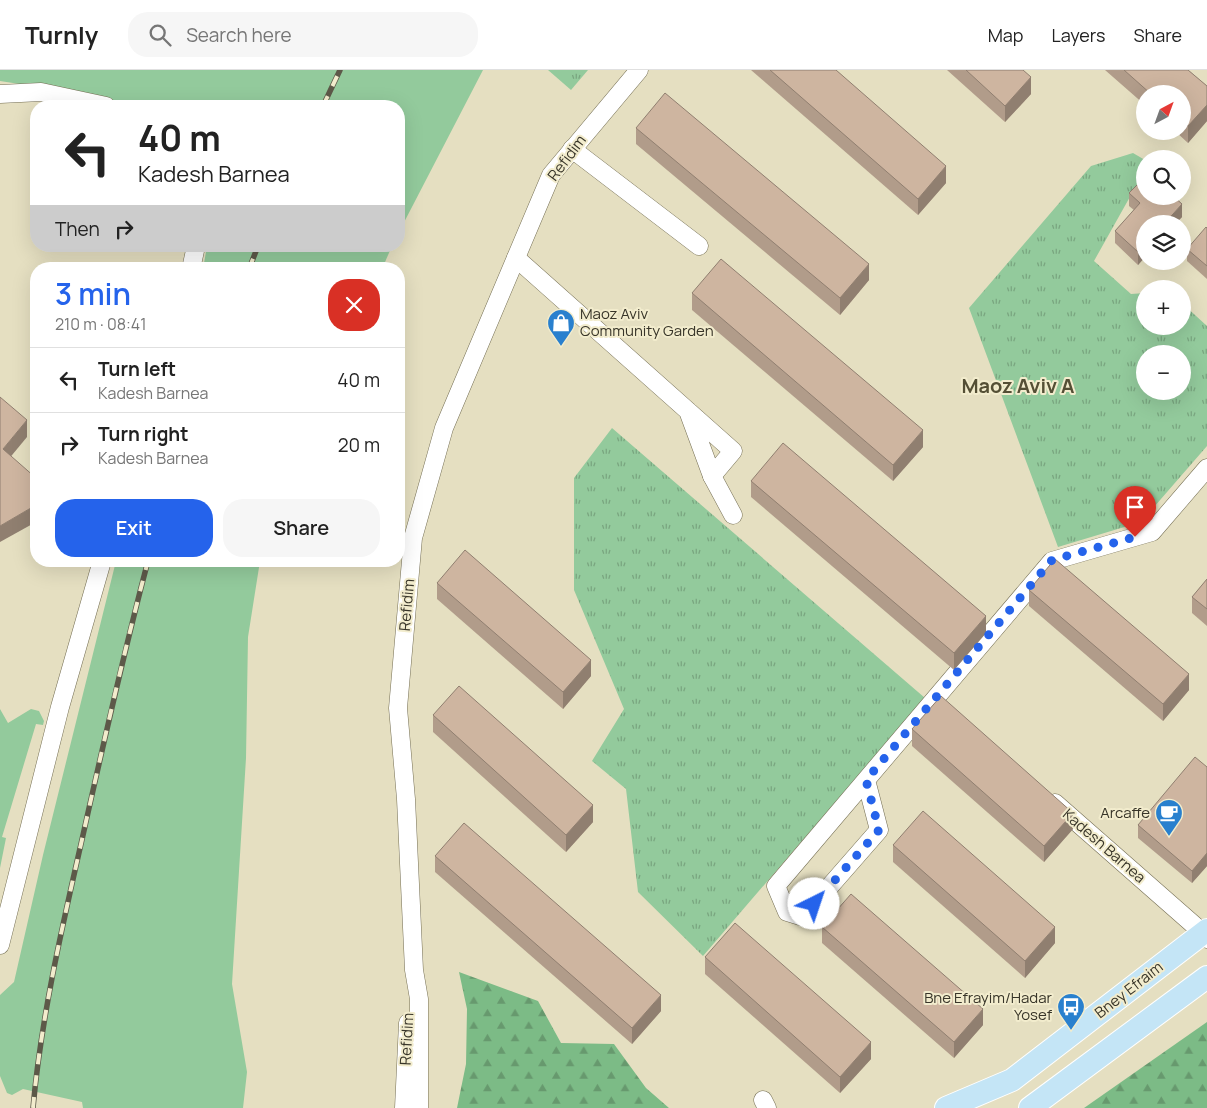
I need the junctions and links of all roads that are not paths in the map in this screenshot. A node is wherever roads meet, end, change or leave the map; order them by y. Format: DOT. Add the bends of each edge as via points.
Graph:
graph roads {
  1 [pos="639,70"];
  2 [pos="0,94"];
  3 [pos="78,100"];
  4 [pos="572,149"];
  5 [pos="698,246"];
  6 [pos="516,258"];
  7 [pos="688,411"];
  8 [pos="1207,468"];
  9 [pos="712,476"];
  10 [pos="732,514"];
  11 [pos="100,567"];
  12 [pos="936,699"];
  13 [pos="951,712"];
  14 [pos="866,780"];
  15 [pos="1040,790"];
  16 [pos="1206,934"];
  17 [pos="0,945"];
  18 [pos="414,970"];
  19 [pos="1207,978"];
  20 [pos="1196,994"];
  21 [pos="404,1108"];
  22 [pos="419,1108"];
  23 [pos="946,1108"];
  24 [pos="1030,1108"];
  1 -- 4 [label="street, Refidim"];
  2 -- 3 [label="street" via="41,92"];
  4 -- 5 [label="street"];
  4 -- 6 [label="street, Refidim" via="551,175"];
  6 -- 7 [label="street"];
  6 -- 18 [label="street, Refidim" via="444,428 413,538 398,708"];
  7 -- 9 [label="street"];
  7 -- 9 [label="street" via="733,451"];
  8 -- 12 [label="street" via="1152,532 1052,560"];
  9 -- 10 [label="street"];
  11 -- 17 [label="street" via="60,705"];
  12 -- 13 [label="street"];
  12 -- 14 [label="street"];
  14 -- 14 [label="street" via="776,886 786,912 803,917 879,830"];
  15 -- 16 [label="street, Kadesh Barnea"];
  16 -- 23 [label="main road, Bney Efraim" via="1012,1080"];
  18 -- 21 [label="street, Refidim" via="409,996"];
  18 -- 22 [label="street, Refidim" via="419,999"];
  19 -- 20 [label="main road"];
  20 -- 24 [label="main road"];
}
